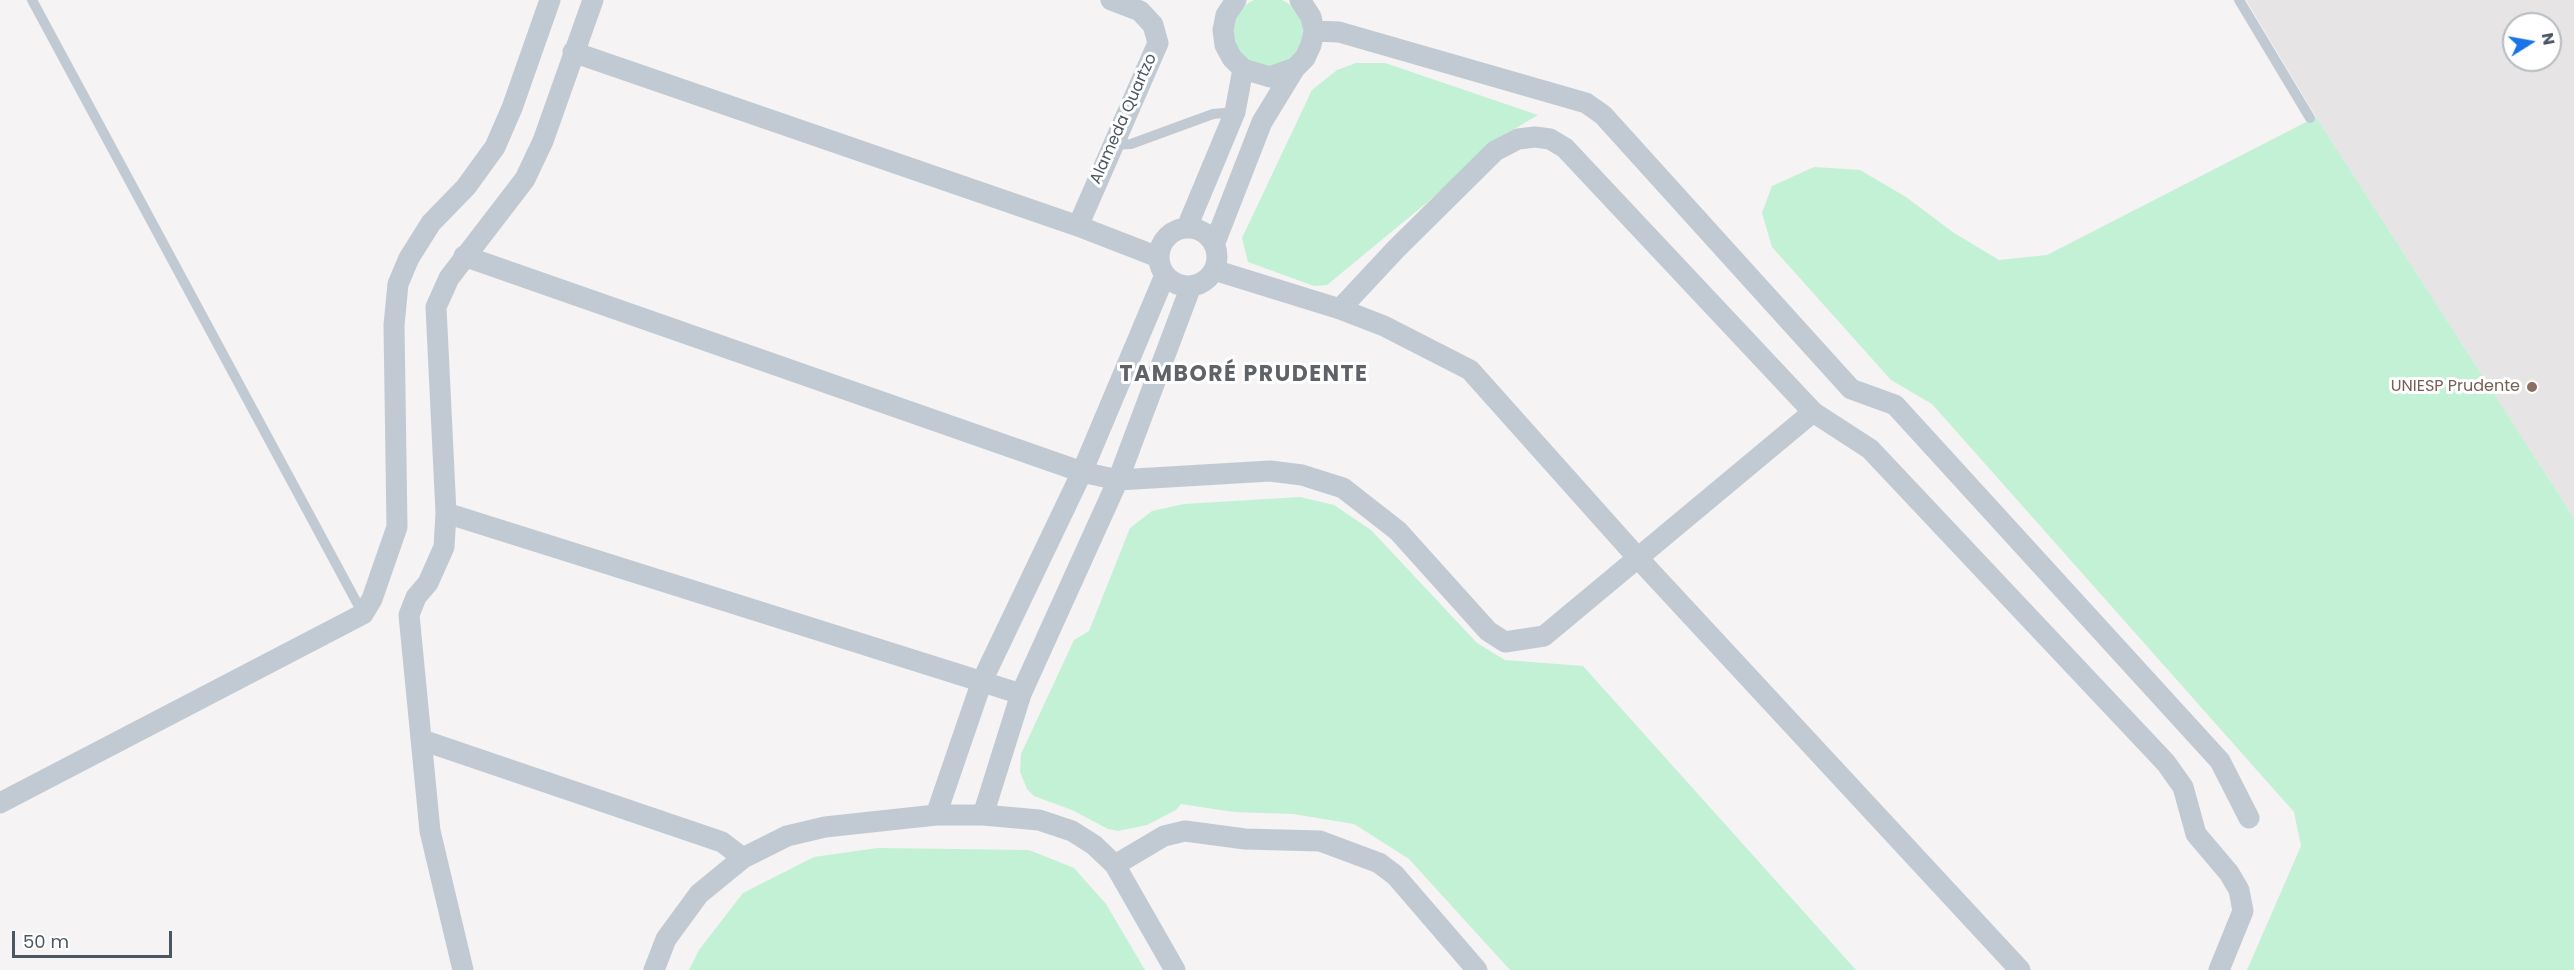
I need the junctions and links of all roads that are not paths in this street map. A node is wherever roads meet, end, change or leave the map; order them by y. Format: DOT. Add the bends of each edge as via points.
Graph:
graph roads {
  1 [pos="32,0"];
  2 [pos="550,0"];
  3 [pos="593,0"];
  4 [pos="1111,0"];
  5 [pos="1236,0"];
  6 [pos="1300,0"];
  7 [pos="2239,0"];
  8 [pos="1314,32"];
  9 [pos="573,52"];
  10 [pos="1295,68"];
  11 [pos="1243,69"];
  12 [pos="1235,112"];
  13 [pos="2310,118"];
  14 [pos="1113,145"];
  15 [pos="1078,226"];
  16 [pos="1187,227"];
  17 [pos="1214,245"];
  18 [pos="464,256"];
  19 [pos="1162,266"];
  20 [pos="1214,270"];
  21 [pos="1191,286"];
  22 [pos="1340,309"];
  23 [pos="1813,412"];
  24 [pos="1082,472"];
  25 [pos="1118,480"];
  26 [pos="446,513"];
  27 [pos="1637,557"];
  28 [pos="363,614"];
  29 [pos="982,681"];
  30 [pos="1021,694"];
  31 [pos="422,740"];
  32 [pos="0,803"];
  33 [pos="936,815"];
  34 [pos="983,815"];
  35 [pos="2248,818"];
  36 [pos="743,858"];
  37 [pos="1115,865"];
  38 [pos="463,970"];
  39 [pos="654,970"];
  40 [pos="1175,970"];
  41 [pos="1477,970"];
  42 [pos="2020,970"];
  43 [pos="2219,970"];
  1 -- 28 [label="lane"];
  2 -- 28 [label="street" via="495,147 466,187 431,223 398,284 394,325 397,527"];
  3 -- 9 [label="street"];
  4 -- 14 [label="street, Alameda Quartzo" via="1140,10 1153,25 1158,43"];
  5 -- 11 [label="street" via="1226,15 1223,30 1228,52"];
  6 -- 8 [label="street" via="1311,17"];
  7 -- 13 [label="lane"];
  8 -- 10 [label="street" via="1305,58"];
  8 -- 35 [label="street" via="1339,32 1564,97 1603,115 1851,389 1895,405 2220,761"];
  9 -- 15 [label="street"];
  9 -- 18 [label="street" via="543,141 525,179"];
  10 -- 11 [label="street" via="1270,77"];
  10 -- 17 [label="street" via="1262,122"];
  11 -- 12 [label="street"];
  12 -- 14 [label="lane" via="1213,114 1131,144"];
  12 -- 16 [label="street"];
  14 -- 15 [label="street, Alameda Quartzo"];
  15 -- 19 [label="street"];
  16 -- 17 [label="street" via="1204,232"];
  16 -- 19 [label="street" via="1167,236 1161,246"];
  17 -- 20 [label="street"];
  18 -- 24 [label="street"];
  18 -- 26 [label="street" via="436,307"];
  19 -- 21 [label="street" via="1181,285"];
  19 -- 24 [label="street"];
  20 -- 21 [label="street"];
  20 -- 22 [label="street"];
  21 -- 25 [label="street"];
  22 -- 23 [label="street" via="1495,152 1518,139 1550,139 1565,148"];
  22 -- 27 [label="street" via="1384,326 1470,370"];
  23 -- 27 [label="street"];
  23 -- 43 [label="street" via="1870,449 2166,763 2183,787 2196,834 2239,891 2243,911"];
  24 -- 25 [label="street"];
  24 -- 29 [label="street"];
  25 -- 27 [label="street" via="1270,471 1302,475 1343,488 1398,531 1488,631 1505,642 1544,636"];
  25 -- 30 [label="street"];
  26 -- 29 [label="street"];
  26 -- 31 [label="street" via="439,561 409,615"];
  27 -- 42 [label="street"];
  28 -- 32 [label="street"];
  29 -- 30 [label="street"];
  29 -- 33 [label="street"];
  30 -- 34 [label="street"];
  31 -- 36 [label="street" via="722,842"];
  31 -- 38 [label="street" via="430,831"];
  33 -- 34 [label="street"];
  33 -- 36 [label="street" via="825,826 787,836"];
  34 -- 37 [label="street" via="1039,820 1072,831"];
  36 -- 39 [label="street" via="699,894 666,939"];
  37 -- 40 [label="street"];
  37 -- 41 [label="street" via="1164,836 1185,831 1320,842 1379,863 1395,875"];
}
